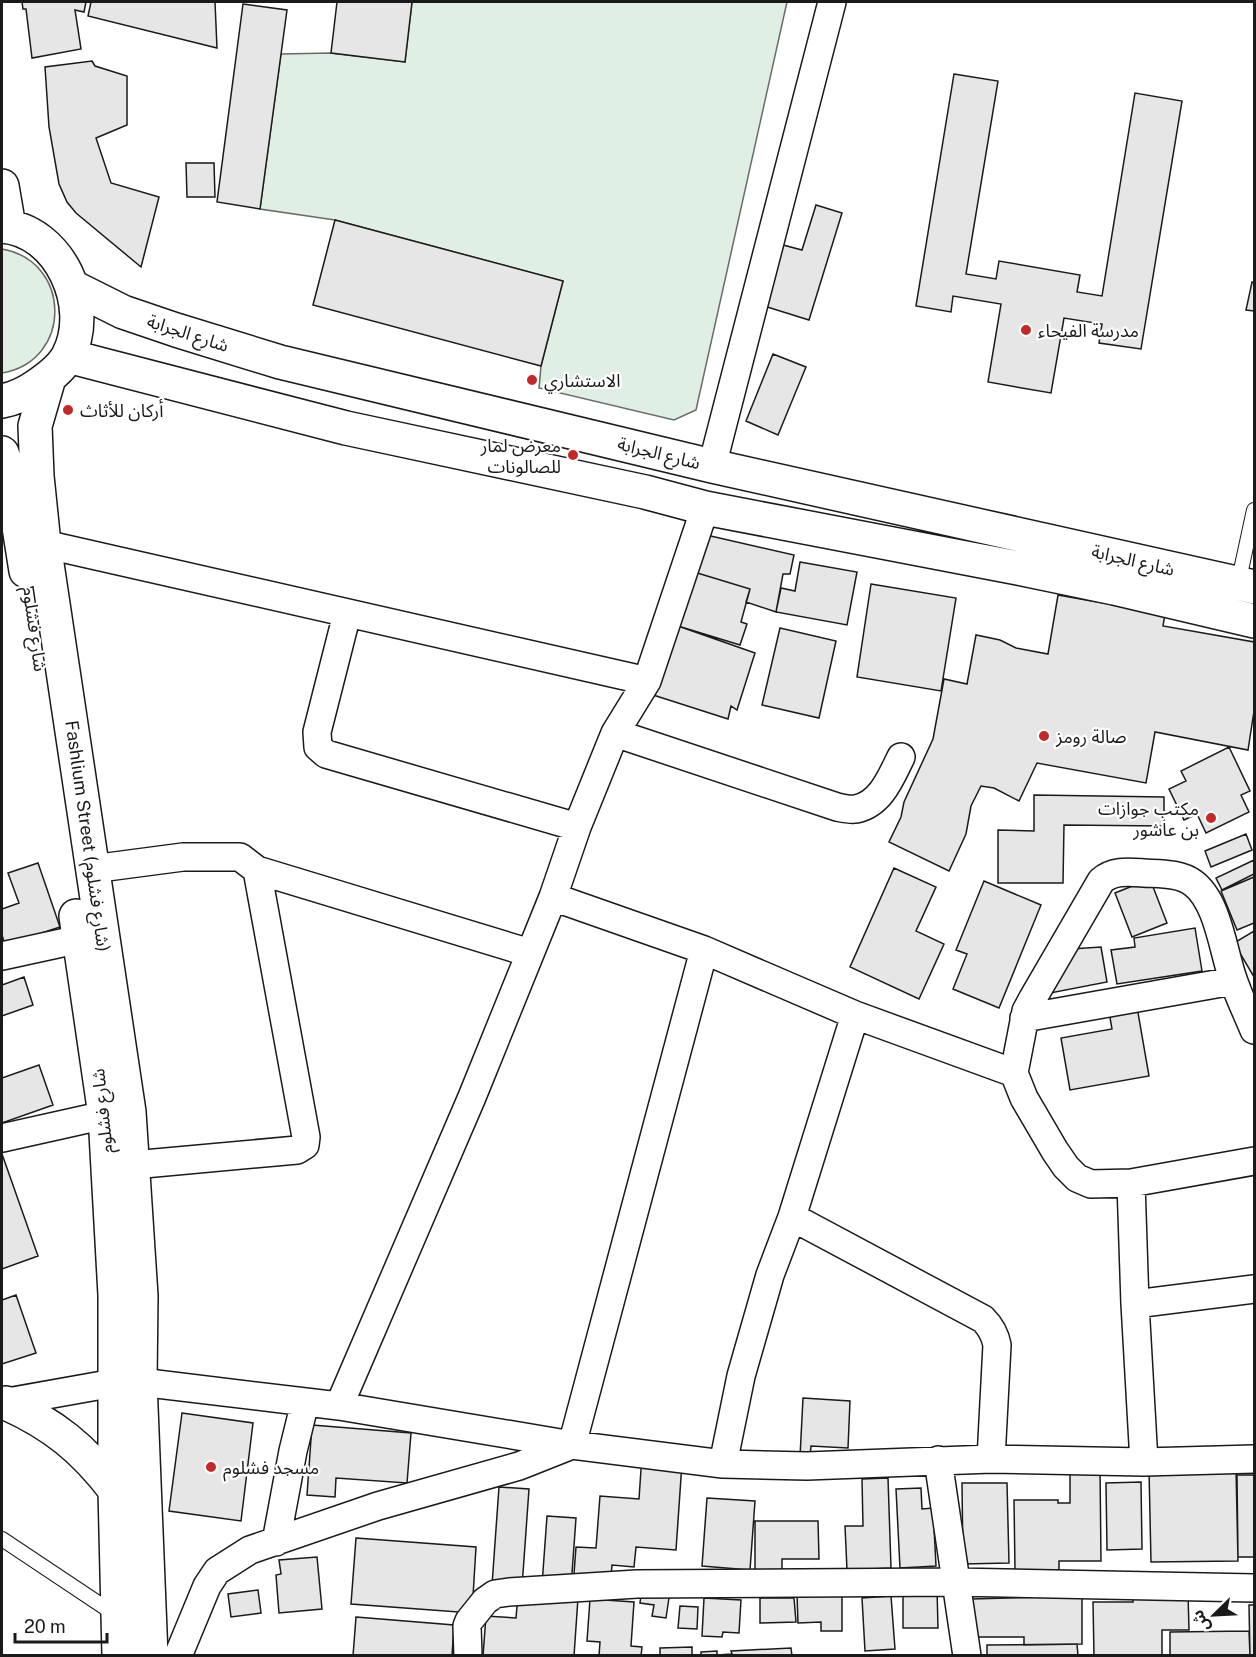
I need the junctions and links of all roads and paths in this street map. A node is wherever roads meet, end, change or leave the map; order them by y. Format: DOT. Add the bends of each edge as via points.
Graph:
graph roads {
  1 [pos="832,2"];
  2 [pos="2,186"];
  3 [pos="5,226"];
  4 [pos="74,287"];
  5 [pos="59,367"];
  6 [pos="2,401"];
  7 [pos="2,453"];
  8 [pos="712,466"];
  9 [pos="705,508"];
  10 [pos="1254,510"];
  11 [pos="1024,535"];
  12 [pos="44,544"];
  13 [pos="1018,567"];
  14 [pos="1246,585"];
  15 [pos="347,614"];
  16 [pos="1254,621"];
  17 [pos="646,681"];
  18 [pos="615,733"];
  19 [pos="901,757"];
  20 [pos="577,827"];
  21 [pos="92,869"];
  22 [pos="257,870"];
  23 [pos="553,897"];
  24 [pos="80,939"];
  25 [pos="704,950"];
  26 [pos="530,953"];
  27 [pos="2,956"];
  28 [pos="1233,981"];
  29 [pos="855,1015"];
  30 [pos="1024,1018"];
  31 [pos="1254,1030"];
  32 [pos="1014,1073"];
  33 [pos="105,1115"];
  34 [pos="2,1138"];
  35 [pos="1254,1161"];
  36 [pos="132,1165"];
  37 [pos="1131,1183"];
  38 [pos="792,1217"];
  39 [pos="1254,1289"];
  40 [pos="141,1296"];
  41 [pos="1134,1304"];
  42 [pos="127,1382"];
  43 [pos="305,1402"];
  44 [pos="4,1403"];
  45 [pos="339,1406"];
  46 [pos="572,1445"];
  47 [pos="991,1459"];
  48 [pos="1254,1459"];
  49 [pos="938,1460"];
  50 [pos="1144,1462"];
  51 [pos="723,1464"];
  52 [pos="115,1490"];
  53 [pos="2,1539"];
  54 [pos="276,1542"];
  55 [pos="955,1582"];
  56 [pos="1254,1588"];
  57 [pos="118,1616"];
  58 [pos="119,1656"];
  59 [pos="151,1656"];
  60 [pos="178,1656"];
  61 [pos="468,1656"];
  62 [pos="967,1656"];
  1 -- 8 [label="street"];
  2 -- 3 [label="main road"];
  3 -- 4 [label="main road" via="37,239 59,260"];
  4 -- 5 [label="main road, Fashlium Street (شارع فشلوم)" via="75,336"];
  4 -- 8 [label="main road, شارع الجرابة" via="123,312 280,362"];
  5 -- 6 [label="main road" via="30,390"];
  5 -- 9 [label="main road, شارع الجرابة"];
  5 -- 12 [label="main road, Fashlium Street (شارع فشلوم)" via="35,426"];
  7 -- 24 [label="main road, شارع فشلوم" via="12,483 26,570"];
  8 -- 11 [label="main road, شارع الجرابة"];
  9 -- 13 [label="main road, شارع الجرابة"];
  9 -- 17 [label="street"];
  10 -- 14 [label="lane"];
  11 -- 13 [label="main road"];
  11 -- 14 [label="main road, شارع الجرابة"];
  12 -- 15 [label="street"];
  12 -- 21 [label="main road, Fashlium Street (شارع فشلوم)"];
  13 -- 16 [label="main road, شارع الجرابة"];
  15 -- 17 [label="street"];
  15 -- 20 [label="street" via="317,732 318,747 326,754"];
  17 -- 18 [label="street"];
  18 -- 19 [label="street" via="837,807 855,809 873,802"];
  18 -- 20 [label="street"];
  20 -- 23 [label="street"];
  21 -- 22 [label="street" via="183,857 240,856"];
  21 -- 36 [label="main road, Fashlium Street (شارع فشلوم)" via="129,1112"];
  22 -- 26 [label="street"];
  22 -- 36 [label="street" via="305,1145 297,1150"];
  23 -- 25 [label="street"];
  23 -- 26 [label="street"];
  24 -- 27 [label="street"];
  24 -- 33 [label="main road, شارع فشلوم"];
  25 -- 29 [label="street"];
  25 -- 46 [label="street"];
  26 -- 45 [label="street"];
  28 -- 30 [label="street"];
  28 -- 30 [label="street" via="1204,893 1177,875 1123,871 1101,882"];
  28 -- 31 [label="street"];
  29 -- 32 [label="street"];
  29 -- 38 [label="street"];
  30 -- 32 [label="street"];
  32 -- 37 [label="street" via="1055,1151 1077,1178 1091,1184"];
  33 -- 34 [label="street"];
  33 -- 42 [label="main road, شارع فشلوم" via="115,1295"];
  35 -- 37 [label="street"];
  36 -- 40 [label="main road, Fashlium Street (شارع فشلوم)"];
  37 -- 41 [label="street"];
  38 -- 47 [label="street" via="988,1324 997,1345"];
  38 -- 51 [label="street" via="770,1275 741,1376"];
  39 -- 41 [label="street"];
  40 -- 42 [label="main road, شارع فشلوم"];
  41 -- 50 [label="street"];
  42 -- 43 [label="street"];
  42 -- 44 [label="street"];
  42 -- 52 [label="main road, شارع فشلوم"];
  42 -- 59 [label="main road, شارع فشلوم"];
  43 -- 45 [label="street"];
  43 -- 54 [label="street"];
  44 -- 52 [label="main road" via="56,1429 98,1467"];
  45 -- 46 [label="street"];
  46 -- 51 [label="street"];
  46 -- 54 [label="street" via="519,1466 378,1506"];
  47 -- 49 [label="street"];
  47 -- 50 [label="street"];
  48 -- 50 [label="street"];
  49 -- 51 [label="street" via="807,1466"];
  49 -- 55 [label="street"];
  52 -- 57 [label="main road, شارع فشلوم"];
  53 -- 57 [label="lane"];
  54 -- 60 [label="street" via="250,1550 218,1571 207,1586"];
  55 -- 56 [label="street"];
  55 -- 61 [label="street" via="637,1584 495,1594 484,1601 467,1626"];
  55 -- 62 [label="street"];
  57 -- 58 [label="main road, شارع فشلوم"];
}
